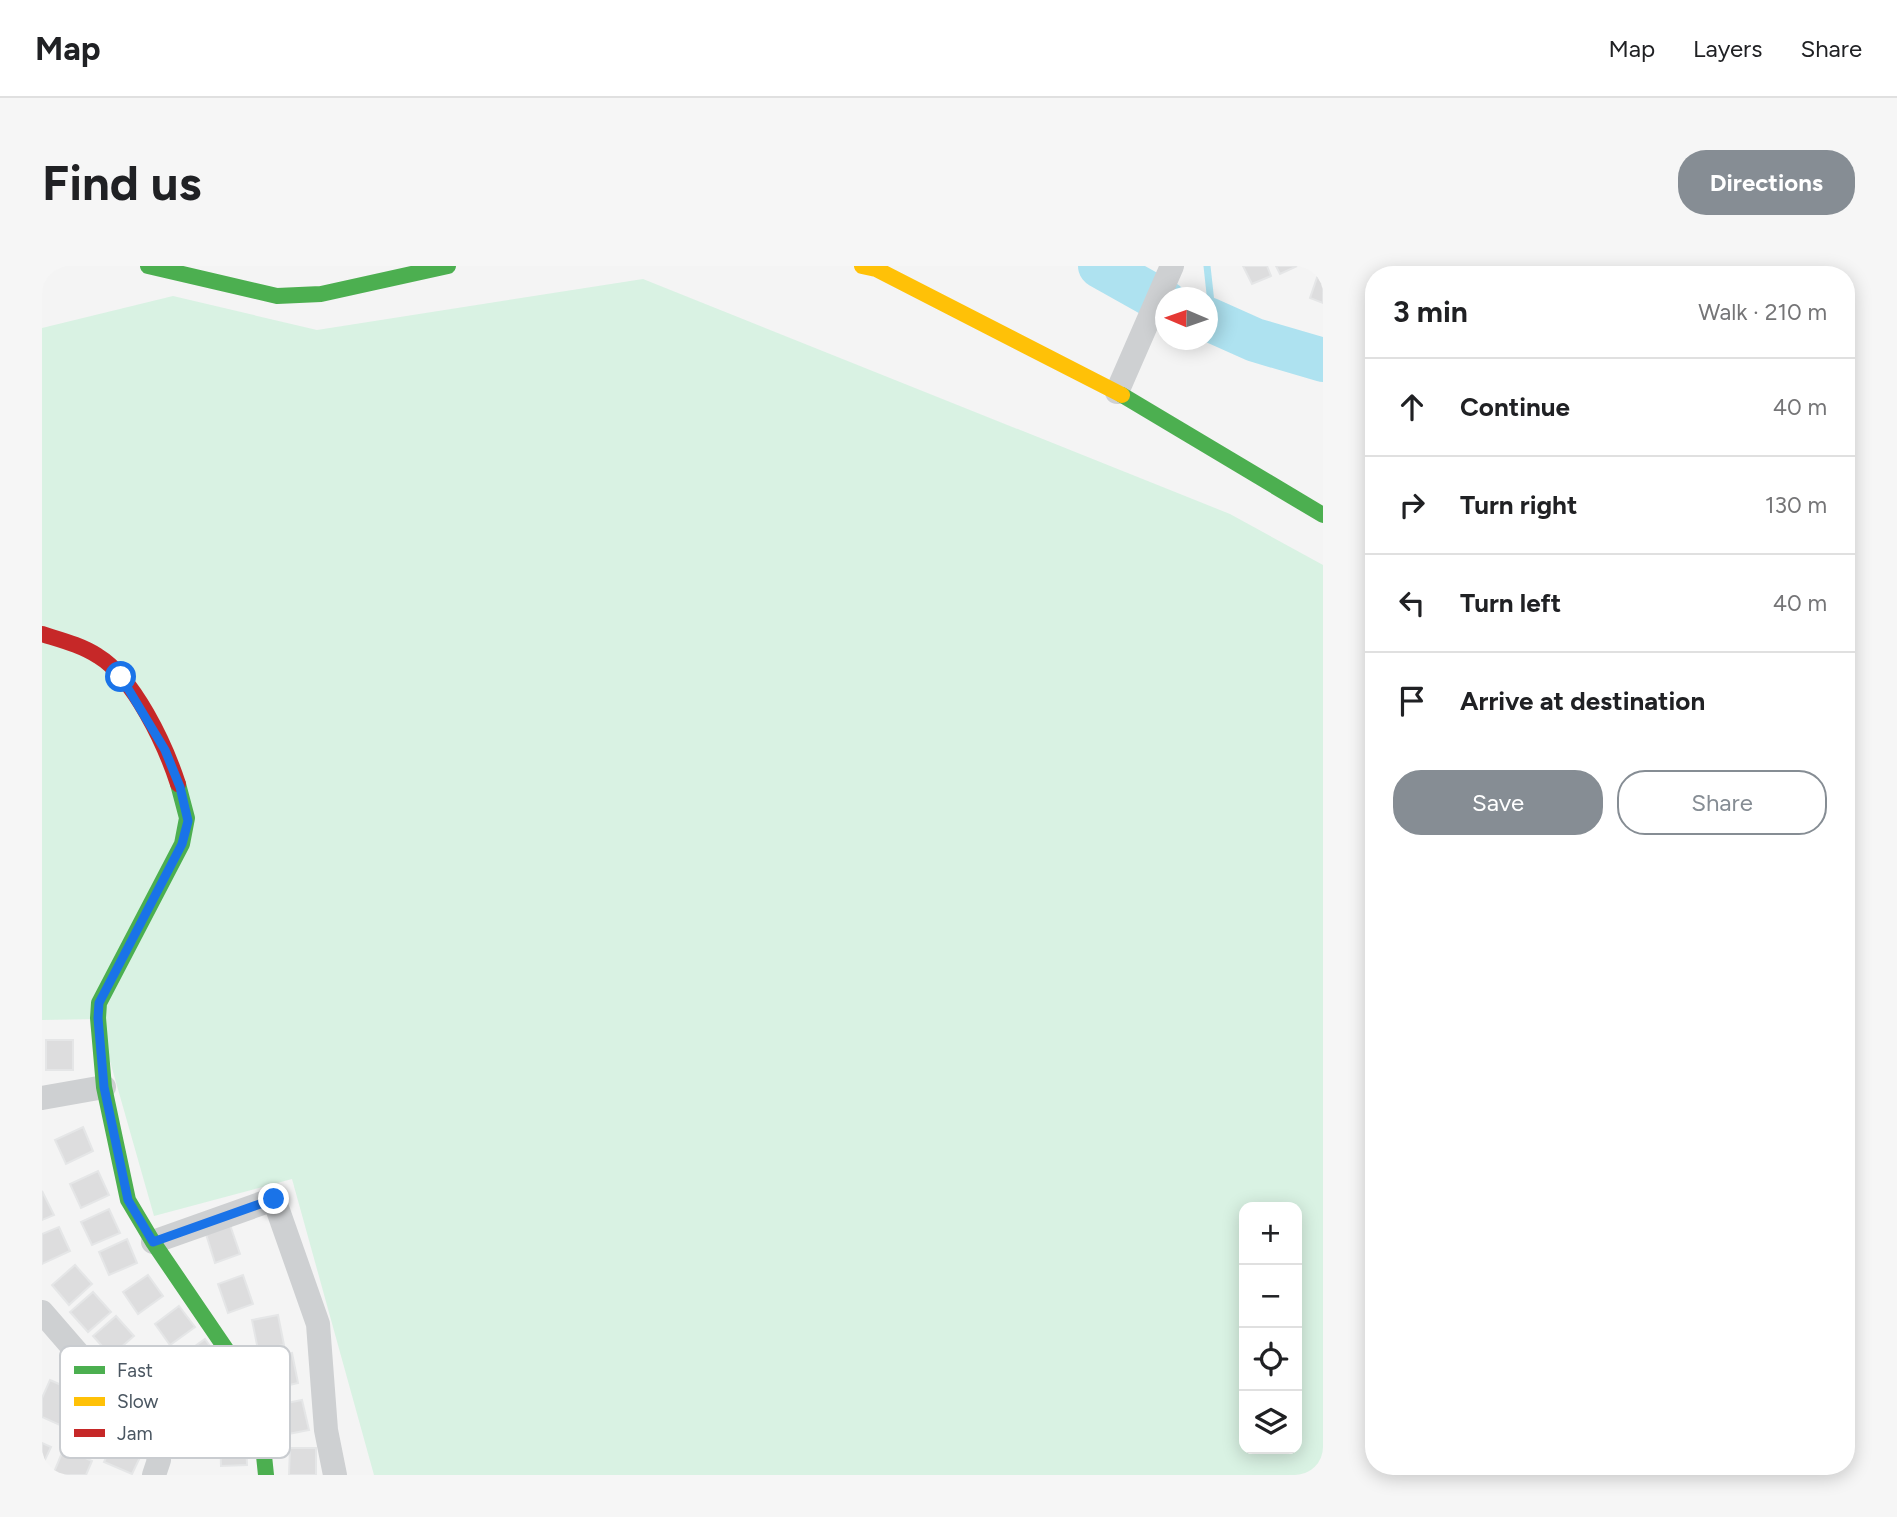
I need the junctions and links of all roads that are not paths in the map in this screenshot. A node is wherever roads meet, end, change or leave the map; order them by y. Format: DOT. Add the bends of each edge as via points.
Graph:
graph roads {
  1 [pos="148,266"];
  2 [pos="448,266"];
  3 [pos="862,266"];
  4 [pos="1172,266"];
  5 [pos="1117,392"];
  6 [pos="1323,515"];
  7 [pos="42,635"];
  8 [pos="104,1087"];
  9 [pos="42,1098"];
  10 [pos="153,1242"];
  11 [pos="42,1312"];
  12 [pos="71,1346"];
  13 [pos="224,1346"];
  14 [pos="158,1458"];
  15 [pos="154,1475"];
  16 [pos="335,1475"];
  1 -- 2 [label="street" via="277,296 321,294"];
  3 -- 5 [label="street" via="876,269"];
  4 -- 5 [label="street"];
  5 -- 6 [label="street"];
  7 -- 8 [label="street" via="83,648 121,677 165,750 188,821 182,844 99,1003"];
  8 -- 9 [label="street"];
  8 -- 10 [label="street" via="128,1200"];
  10 -- 13 [label="street"];
  10 -- 16 [label="street" via="274,1199 318,1324 326,1430"];
  11 -- 12 [label="street"];
  14 -- 15 [label="street"];
}
